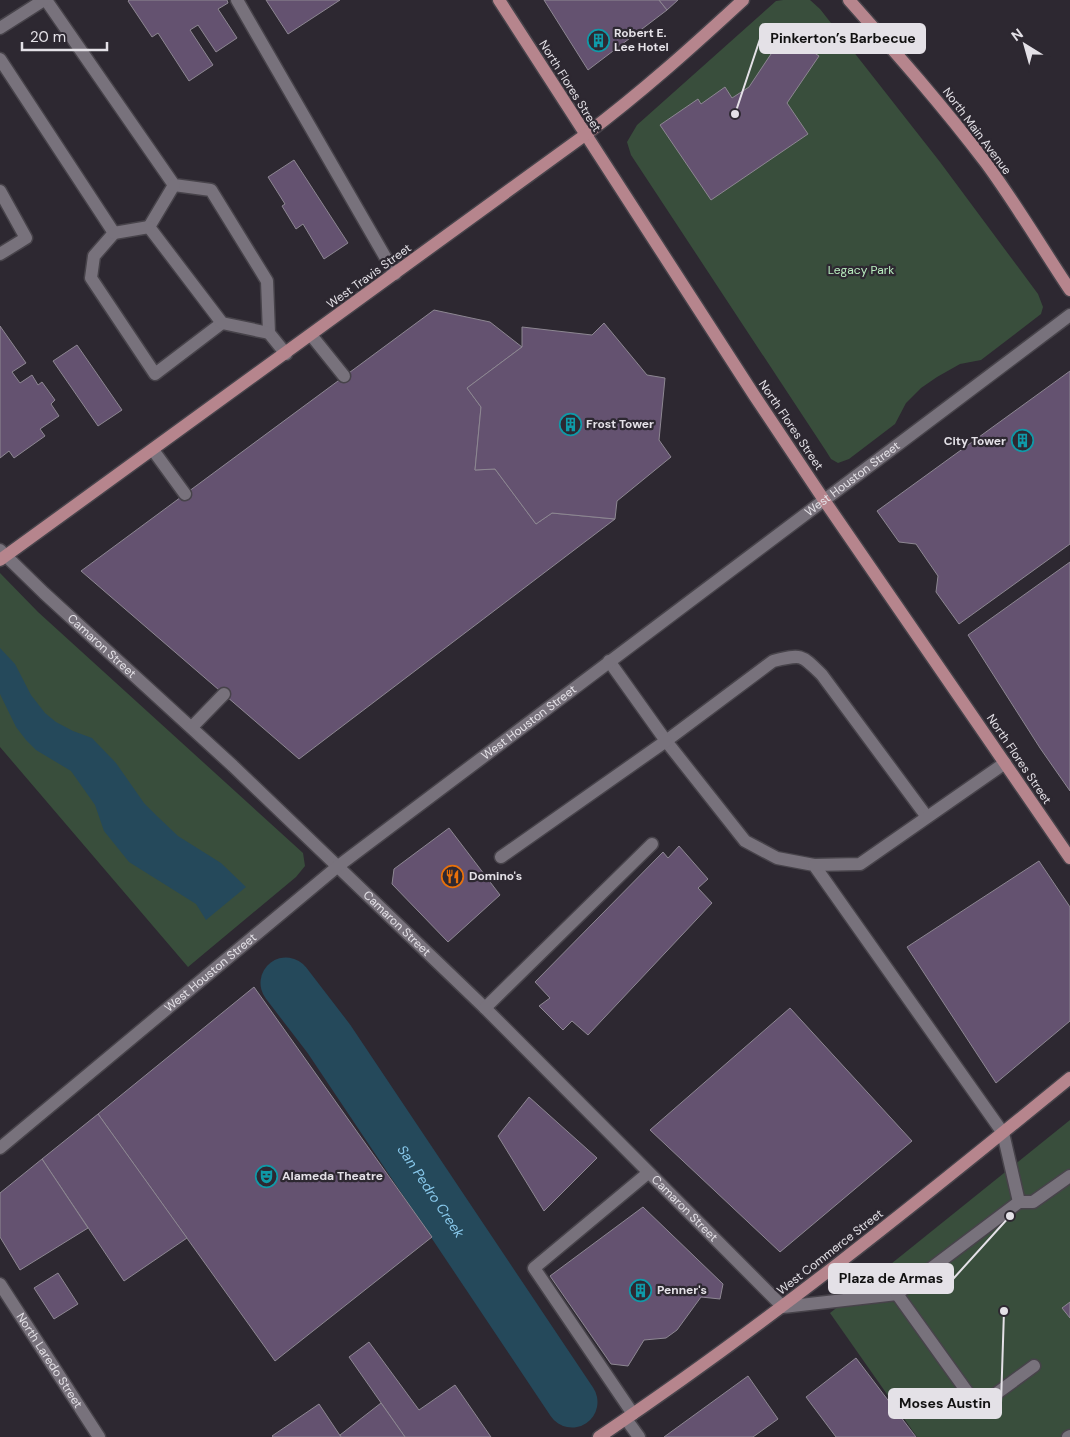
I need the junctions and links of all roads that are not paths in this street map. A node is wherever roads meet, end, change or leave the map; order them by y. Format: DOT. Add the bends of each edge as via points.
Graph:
graph roads {
  1 [pos="45,0"];
  2 [pos="237,0"];
  3 [pos="499,0"];
  4 [pos="743,0"];
  5 [pos="849,0"];
  6 [pos="0,28"];
  7 [pos="0,59"];
  8 [pos="585,135"];
  9 [pos="174,185"];
  10 [pos="0,191"];
  11 [pos="149,227"];
  12 [pos="114,234"];
  13 [pos="0,254"];
  14 [pos="395,274"];
  15 [pos="1070,290"];
  16 [pos="1070,315"];
  17 [pos="222,323"];
  18 [pos="269,333"];
  19 [pos="311,335"];
  20 [pos="286,354"];
  21 [pos="344,376"];
  22 [pos="153,450"];
  23 [pos="185,494"];
  24 [pos="824,500"];
  25 [pos="2,555"];
  26 [pos="609,661"];
  27 [pos="224,694"];
  28 [pos="192,727"];
  29 [pos="666,741"];
  30 [pos="1005,763"];
  31 [pos="927,818"];
  32 [pos="652,844"];
  33 [pos="501,857"];
  34 [pos="1070,858"];
  35 [pos="814,865"];
  36 [pos="337,867"];
  37 [pos="484,1008"];
  38 [pos="1070,1078"];
  39 [pos="1003,1133"];
  40 [pos="0,1148"];
  41 [pos="648,1173"];
  42 [pos="1070,1176"];
  43 [pos="1019,1202"];
  44 [pos="0,1284"];
  45 [pos="897,1294"];
  46 [pos="783,1307"];
  47 [pos="1034,1366"];
  48 [pos="630,1416"];
  49 [pos="99,1437"];
  50 [pos="599,1437"];
  51 [pos="639,1437"];
  1 -- 6 [label="street"];
  1 -- 9 [label="street"];
  2 -- 14 [label="street"];
  3 -- 8 [label="main road, North Flores Street"];
  4 -- 8 [label="main road, West Travis Street" via="632,100"];
  5 -- 15 [label="main road, North Main Avenue" via="964,134"];
  7 -- 12 [label="street"];
  8 -- 14 [label="main road, West Travis Street"];
  8 -- 24 [label="main road, North Flores Street"];
  9 -- 11 [label="street"];
  9 -- 18 [label="street" via="211,190 267,281"];
  10 -- 13 [label="street" via="26,238"];
  11 -- 12 [label="street"];
  11 -- 17 [label="street"];
  12 -- 17 [label="street" via="94,256 92,278 155,374"];
  14 -- 19 [label="main road, West Travis Street"];
  16 -- 24 [label="street, West Houston Street"];
  17 -- 18 [label="street"];
  18 -- 20 [label="street"];
  19 -- 20 [label="main road, West Travis Street"];
  19 -- 21 [label="street"];
  20 -- 22 [label="main road, West Travis Street"];
  22 -- 23 [label="street"];
  22 -- 25 [label="main road, West Travis Street"];
  24 -- 26 [label="street, West Houston Street"];
  24 -- 30 [label="main road, North Flores Street"];
  25 -- 28 [label="street, Camaron Street"];
  26 -- 29 [label="street"];
  26 -- 36 [label="street, West Houston Street"];
  27 -- 28 [label="street"];
  28 -- 36 [label="street, Camaron Street"];
  29 -- 31 [label="street" via="773,661 793,656 805,658 822,675"];
  29 -- 33 [label="street"];
  29 -- 35 [label="street" via="745,841 777,858"];
  30 -- 31 [label="street"];
  30 -- 34 [label="main road, North Flores Street"];
  31 -- 35 [label="street" via="860,864"];
  32 -- 37 [label="street"];
  35 -- 39 [label="street"];
  36 -- 37 [label="street, Camaron Street"];
  36 -- 40 [label="street, West Houston Street"];
  37 -- 41 [label="street, Camaron Street"];
  38 -- 39 [label="main road, West Commerce Street"];
  39 -- 43 [label="street"];
  39 -- 46 [label="main road, West Commerce Street"];
  41 -- 46 [label="street, Camaron Street"];
  41 -- 48 [label="street" via="534,1268"];
  42 -- 43 [label="street" via="1033,1202"];
  43 -- 45 [label="street"];
  44 -- 49 [label="street, North Laredo Street"];
  45 -- 46 [label="street"];
  45 -- 47 [label="street" via="978,1407"];
  46 -- 48 [label="main road, West Commerce Street"];
  48 -- 50 [label="main road, West Commerce Street"];
  48 -- 51 [label="street"];
}
